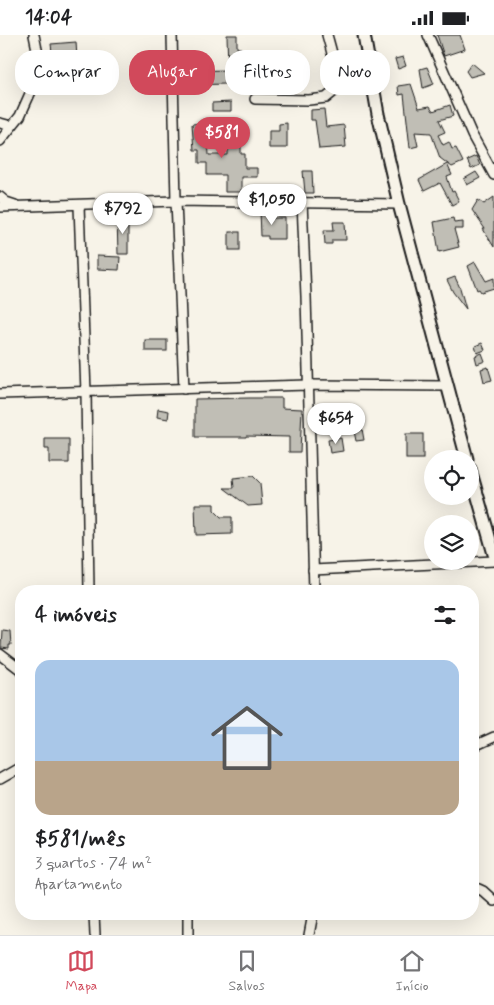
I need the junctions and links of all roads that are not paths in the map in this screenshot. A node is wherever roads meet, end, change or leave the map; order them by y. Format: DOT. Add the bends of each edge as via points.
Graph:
graph roads {
  1 [pos="34,35"];
  2 [pos="172,35"];
  3 [pos="327,35"];
  4 [pos="364,35"];
  5 [pos="428,35"];
  6 [pos="255,99"];
  7 [pos="0,123"];
  8 [pos="11,127"];
  9 [pos="0,141"];
  10 [pos="494,175"];
  11 [pos="0,197"];
  12 [pos="176,201"];
  13 [pos="302,202"];
  14 [pos="399,204"];
  15 [pos="79,205"];
  16 [pos="19,206"];
  17 [pos="0,207"];
  18 [pos="308,385"];
  19 [pos="448,386"];
  20 [pos="184,389"];
  21 [pos="86,392"];
  22 [pos="0,394"];
  23 [pos="465,450"];
  24 [pos="479,498"];
  25 [pos="493,544"];
  26 [pos="494,561"];
  27 [pos="313,571"];
  28 [pos="89,585"];
  29 [pos="314,585"];
  30 [pos="0,654"];
  31 [pos="15,665"];
  32 [pos="494,737"];
  33 [pos="479,744"];
  34 [pos="15,770"];
  35 [pos="0,779"];
  36 [pos="479,890"];
  37 [pos="494,901"];
  38 [pos="94,920"];
  39 [pos="188,920"];
  40 [pos="312,920"];
  41 [pos="95,935"];
  42 [pos="188,935"];
  43 [pos="309,935"];
  1 -- 8 [label="street" via="40,64 37,78 20,116"];
  2 -- 12 [label="street"];
  3 -- 6 [label="street" via="337,74 337,89 326,98"];
  4 -- 14 [label="main road"];
  5 -- 10 [label="street" via="472,135"];
  7 -- 8 [label="street"];
  8 -- 9 [label="street"];
  11 -- 16 [label="street"];
  12 -- 13 [label="street"];
  12 -- 15 [label="street"];
  12 -- 20 [label="street"];
  13 -- 14 [label="street"];
  13 -- 18 [label="street"];
  14 -- 19 [label="main road"];
  15 -- 16 [label="street"];
  15 -- 21 [label="street"];
  16 -- 17 [label="street"];
  18 -- 19 [label="street"];
  18 -- 20 [label="street"];
  18 -- 27 [label="street"];
  19 -- 23 [label="main road"];
  20 -- 21 [label="street"];
  21 -- 22 [label="street"];
  21 -- 28 [label="street"];
  24 -- 25 [label="main road"];
  26 -- 27 [label="street"];
  27 -- 29 [label="street"];
  30 -- 31 [label="street"];
  32 -- 33 [label="street"];
  34 -- 35 [label="street"];
  36 -- 37 [label="street"];
  38 -- 41 [label="street"];
  39 -- 42 [label="street"];
  40 -- 43 [label="street"];
}
